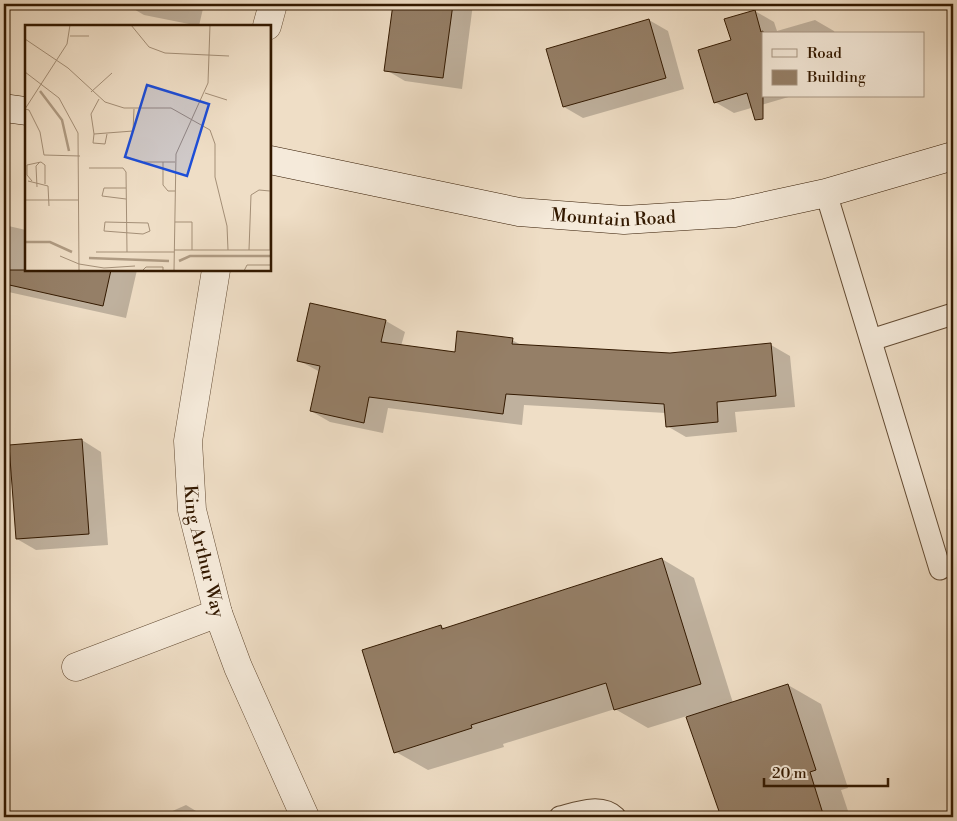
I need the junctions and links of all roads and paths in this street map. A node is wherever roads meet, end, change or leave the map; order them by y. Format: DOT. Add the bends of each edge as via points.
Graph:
graph roads {
  1 [pos="273,4"];
  2 [pos="267,25"];
  3 [pos="4,108"];
  4 [pos="25,111"];
  5 [pos="953,156"];
  6 [pos="271,160"];
  7 [pos="826,193"];
  8 [pos="216,271"];
  9 [pos="953,314"];
  10 [pos="871,340"];
  11 [pos="940,569"];
  12 [pos="218,613"];
  13 [pos="76,668"];
  14 [pos="305,817"];
  15 [pos="560,817"];
  16 [pos="615,817"];
  1 -- 2 [label="street"];
  3 -- 4 [label="street"];
  5 -- 7 [label="street, Mountain Road"];
  6 -- 7 [label="street, Mountain Road" via="520,212 624,220 734,213"];
  7 -- 10 [label="lane"];
  8 -- 12 [label="street, King Arthur Way" via="188,441 192,510"];
  9 -- 10 [label="lane"];
  10 -- 11 [label="lane"];
  12 -- 13 [label="street"];
  12 -- 14 [label="street, King Arthur Way" via="238,668"];
  15 -- 16 [label="lane" via="586,809"];
}
